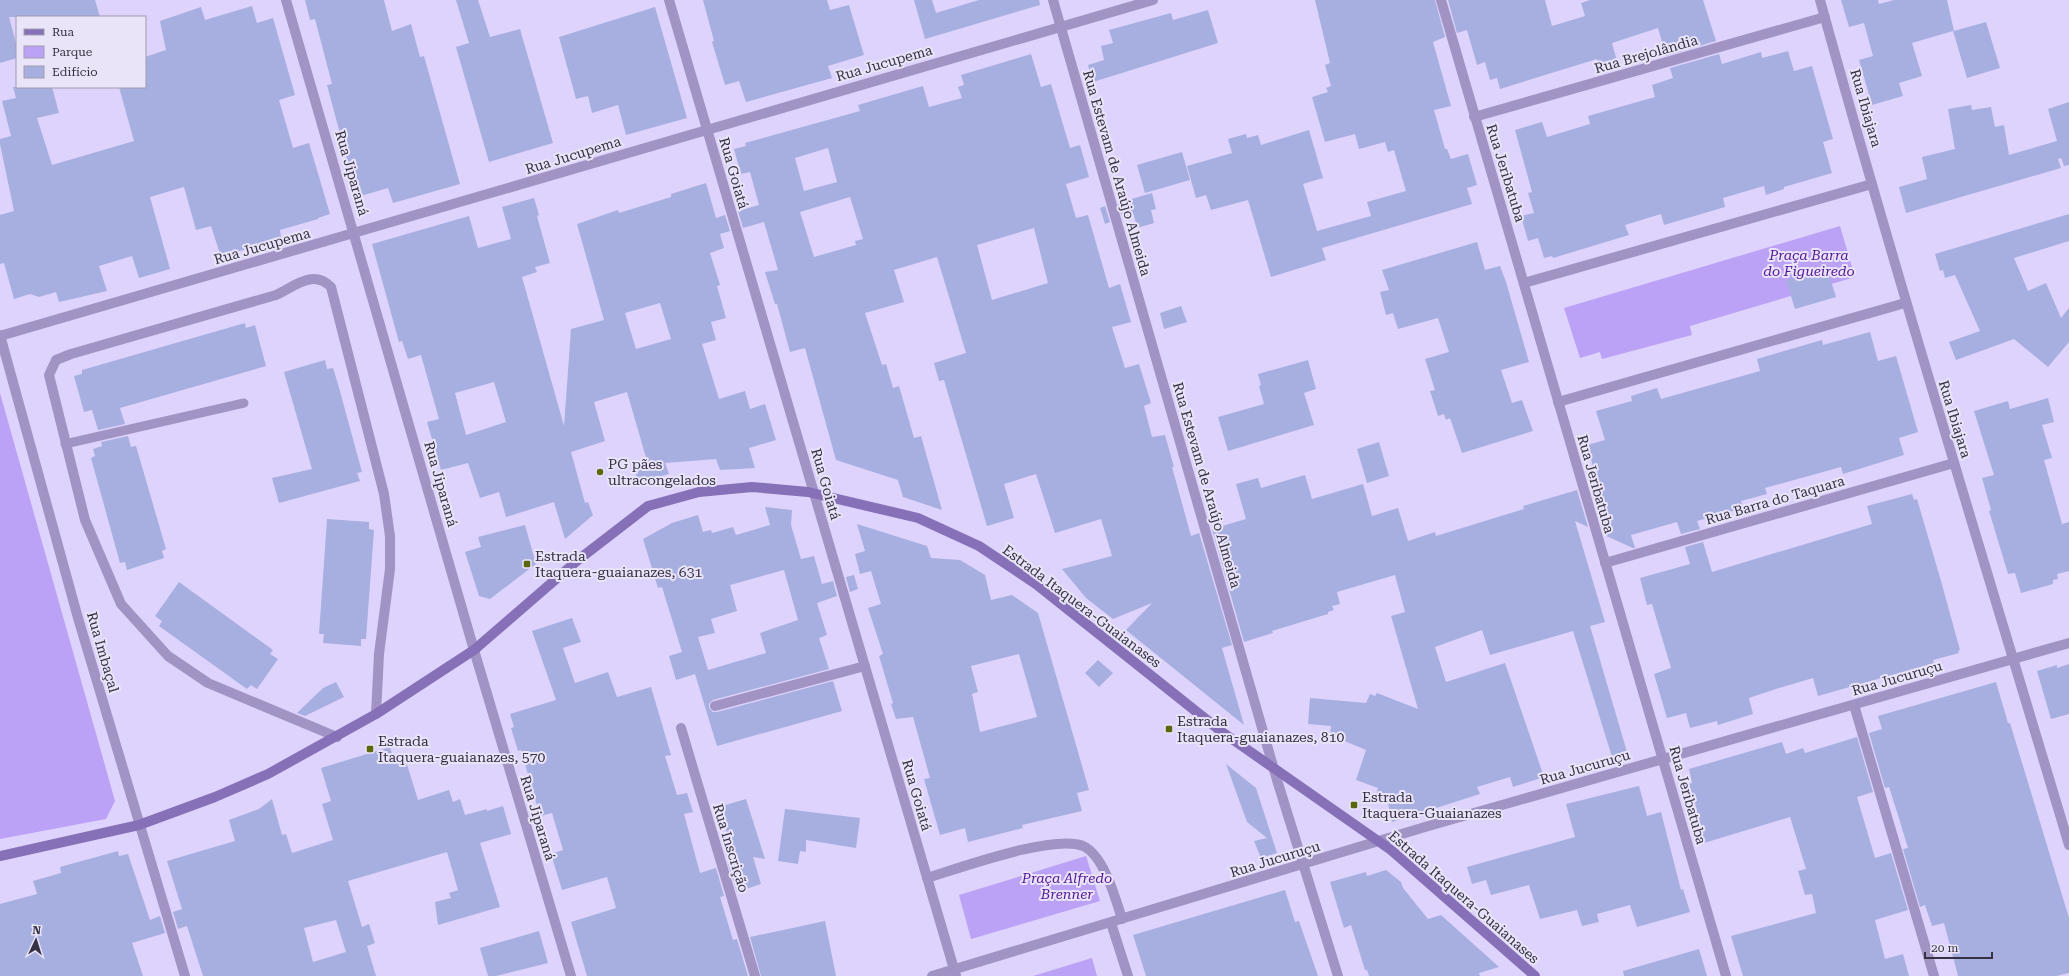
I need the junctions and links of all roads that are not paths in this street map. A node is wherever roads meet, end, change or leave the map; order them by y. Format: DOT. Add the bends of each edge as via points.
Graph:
graph roads {
  1 [pos="286,0"];
  2 [pos="669,0"];
  3 [pos="1053,0"];
  4 [pos="1153,0"];
  5 [pos="1441,0"];
  6 [pos="1820,0"];
  7 [pos="1825,17"];
  8 [pos="1060,27"];
  9 [pos="1474,117"];
  10 [pos="706,130"];
  11 [pos="1872,184"];
  12 [pos="355,234"];
  13 [pos="1524,283"];
  14 [pos="1905,303"];
  15 [pos="0,336"];
  16 [pos="1558,402"];
  17 [pos="244,403"];
  18 [pos="65,444"];
  19 [pos="1954,463"];
  20 [pos="814,494"];
  21 [pos="1605,563"];
  22 [pos="2069,643"];
  23 [pos="474,650"];
  24 [pos="2013,659"];
  25 [pos="865,666"];
  26 [pos="1854,705"];
  27 [pos="715,706"];
  28 [pos="376,714"];
  29 [pos="681,728"];
  30 [pos="337,737"];
  31 [pos="1663,760"];
  32 [pos="1274,768"];
  33 [pos="139,825"];
  34 [pos="1379,841"];
  35 [pos="2069,845"];
  36 [pos="0,856"];
  37 [pos="1304,864"];
  38 [pos="927,878"];
  39 [pos="1122,920"];
  40 [pos="1111,923"];
  41 [pos="955,973"];
  42 [pos="185,976"];
  43 [pos="570,976"];
  44 [pos="755,976"];
  45 [pos="932,976"];
  46 [pos="1128,976"];
  47 [pos="1338,976"];
  48 [pos="1535,976"];
  49 [pos="1726,976"];
  50 [pos="1934,976"];
  1 -- 12 [label="street, Rua Jiparaná"];
  2 -- 10 [label="street, Rua Goiatá"];
  3 -- 8 [label="street, Rua Estevam de Araújo Almeida"];
  4 -- 8 [label="street, Rua Jucupema"];
  5 -- 9 [label="street, Rua Jeribatuba"];
  6 -- 7 [label="street, Rua Ibiajara"];
  7 -- 9 [label="street, Rua Brejolândia"];
  7 -- 11 [label="street, Rua Ibiajara"];
  8 -- 10 [label="street, Rua Jucupema"];
  8 -- 32 [label="street, Rua Estevam de Araújo Almeida"];
  9 -- 13 [label="street, Rua Jeribatuba"];
  10 -- 12 [label="street, Rua Jucupema"];
  10 -- 20 [label="street, Rua Goiatá"];
  11 -- 13 [label="street"];
  11 -- 14 [label="street, Rua Ibiajara"];
  12 -- 15 [label="street, Rua Jucupema"];
  12 -- 23 [label="street, Rua Jiparaná"];
  13 -- 16 [label="street, Rua Jeribatuba"];
  14 -- 16 [label="street"];
  14 -- 19 [label="street, Rua Ibiajara"];
  15 -- 33 [label="street, Rua Imbaçal" via="78,618"];
  16 -- 21 [label="street, Rua Jeribatuba"];
  17 -- 18 [label="lane"];
  18 -- 28 [label="street" via="49,375 56,360 276,295 308,279 318,278 326,282 331,287 384,494 390,536 390,569 379,654"];
  18 -- 30 [label="street" via="86,520 121,604 168,656 208,683"];
  19 -- 21 [label="street, Rua Barra do Taquara"];
  19 -- 24 [label="street, Rua Ibiajara"];
  20 -- 23 [label="main road, Estrada Itaquera-Guaianases" via="752,487 699,492 648,506 590,550"];
  20 -- 25 [label="street, Rua Goiatá"];
  20 -- 32 [label="main road, Estrada Itaquera-Guaianases" via="918,518 979,546 1036,584 1222,732"];
  21 -- 31 [label="street, Rua Jeribatuba"];
  22 -- 24 [label="street, Rua Jucuruçu"];
  23 -- 28 [label="main road, Estrada Itaquera-Guaianases"];
  23 -- 43 [label="street, Rua Jiparaná"];
  24 -- 26 [label="street, Rua Jucuruçu"];
  24 -- 35 [label="street, Rua Ibiajara"];
  25 -- 27 [label="street"];
  25 -- 38 [label="street, Rua Goiatá"];
  26 -- 31 [label="street, Rua Jucuruçu"];
  26 -- 50 [label="street"];
  28 -- 30 [label="main road, Estrada Itaquera-Guaianases"];
  29 -- 44 [label="street, Rua Inscrição"];
  30 -- 33 [label="main road, Estrada Itaquera-Guaianases" via="268,774 216,797"];
  31 -- 34 [label="street, Rua Jucuruçu"];
  31 -- 49 [label="street, Rua Jeribatuba"];
  32 -- 34 [label="main road, Estrada Itaquera-Guaianases"];
  32 -- 37 [label="street, Rua Estevam de Araújo Almeida"];
  33 -- 36 [label="main road, Estrada Itaquera-Guaianases"];
  33 -- 42 [label="street, Rua Imbaçal"];
  34 -- 37 [label="street, Rua Jucuruçu"];
  34 -- 48 [label="main road, Estrada Itaquera-Guaianases"];
  37 -- 39 [label="street, Rua Jucuruçu"];
  37 -- 47 [label="street, Rua Estevam de Araújo Almeida"];
  38 -- 39 [label="street" via="1038,845 1084,846 1098,860 1113,890"];
  38 -- 41 [label="street, Rua Goiatá"];
  39 -- 40 [label="street, Rua Jucuruçu"];
  40 -- 41 [label="street"];
  40 -- 46 [label="street"];
  41 -- 45 [label="street"];
}
